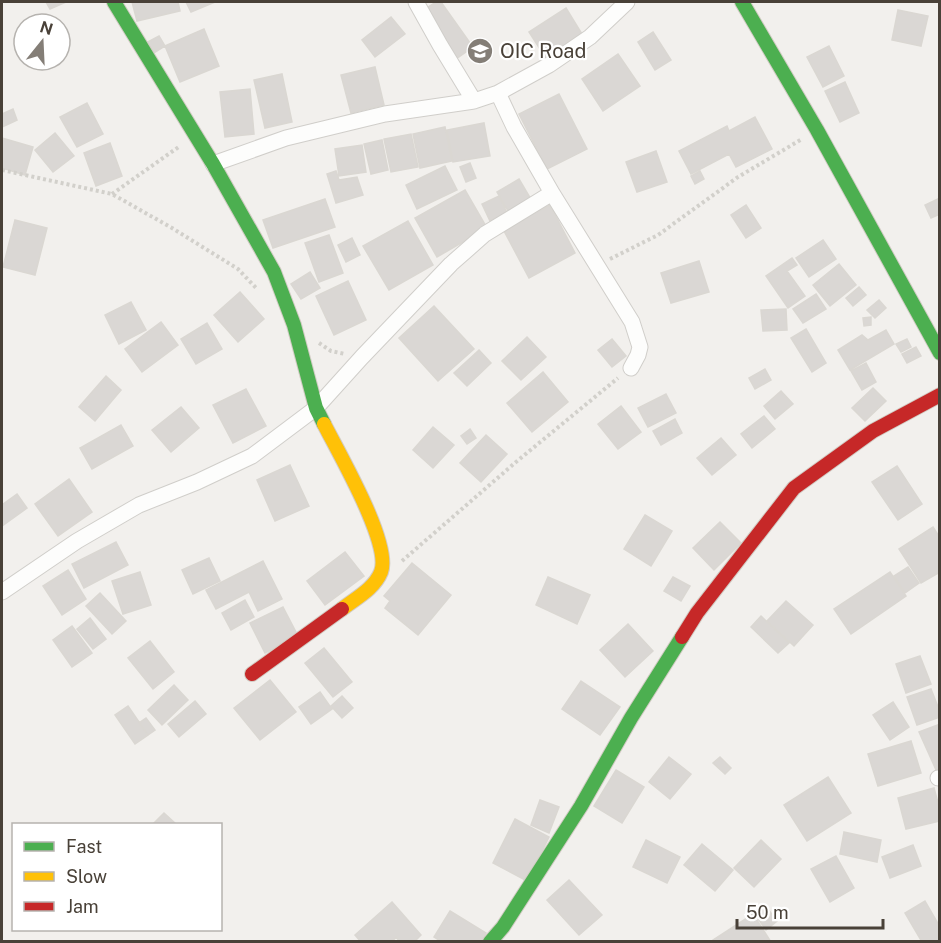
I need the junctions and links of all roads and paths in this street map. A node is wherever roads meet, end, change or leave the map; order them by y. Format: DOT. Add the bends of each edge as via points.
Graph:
graph roads {
  1 [pos="114,2"];
  2 [pos="416,2"];
  3 [pos="627,2"];
  4 [pos="742,2"];
  5 [pos="498,93"];
  6 [pos="474,101"];
  7 [pos="817,130"];
  8 [pos="195,135"];
  9 [pos="213,164"];
  10 [pos="2,170"];
  11 [pos="552,193"];
  12 [pos="112,194"];
  13 [pos="596,266"];
  14 [pos="262,293"];
  15 [pos="294,325"];
  16 [pos="939,353"];
  17 [pos="362,357"];
  18 [pos="631,368"];
  19 [pos="939,395"];
  20 [pos="316,408"];
  21 [pos="399,564"];
  22 [pos="2,592"];
  23 [pos="252,674"];
  24 [pos="490,942"];
  1 -- 8 [label="street"];
  2 -- 6 [label="street"];
  3 -- 5 [label="street" via="590,37"];
  4 -- 7 [label="street"];
  5 -- 6 [label="street"];
  5 -- 11 [label="street"];
  6 -- 9 [label="street" via="385,114 286,138"];
  7 -- 13 [label="path" via="738,177 658,235"];
  7 -- 16 [label="street"];
  8 -- 9 [label="street"];
  8 -- 12 [label="path"];
  9 -- 15 [label="street" via="273,272"];
  10 -- 12 [label="path"];
  11 -- 13 [label="street"];
  11 -- 17 [label="street" via="485,234"];
  12 -- 14 [label="path" via="238,269"];
  13 -- 18 [label="street" via="632,322 640,346"];
  15 -- 17 [label="path" via="331,351"];
  15 -- 20 [label="street"];
  17 -- 20 [label="street"];
  18 -- 21 [label="path"];
  19 -- 24 [label="street" via="873,431 794,488 697,613 630,718 581,806"];
  20 -- 22 [label="street" via="252,456 139,505 76,541"];
  20 -- 23 [label="street" via="372,519 382,550 381,570 372,587"];
}
